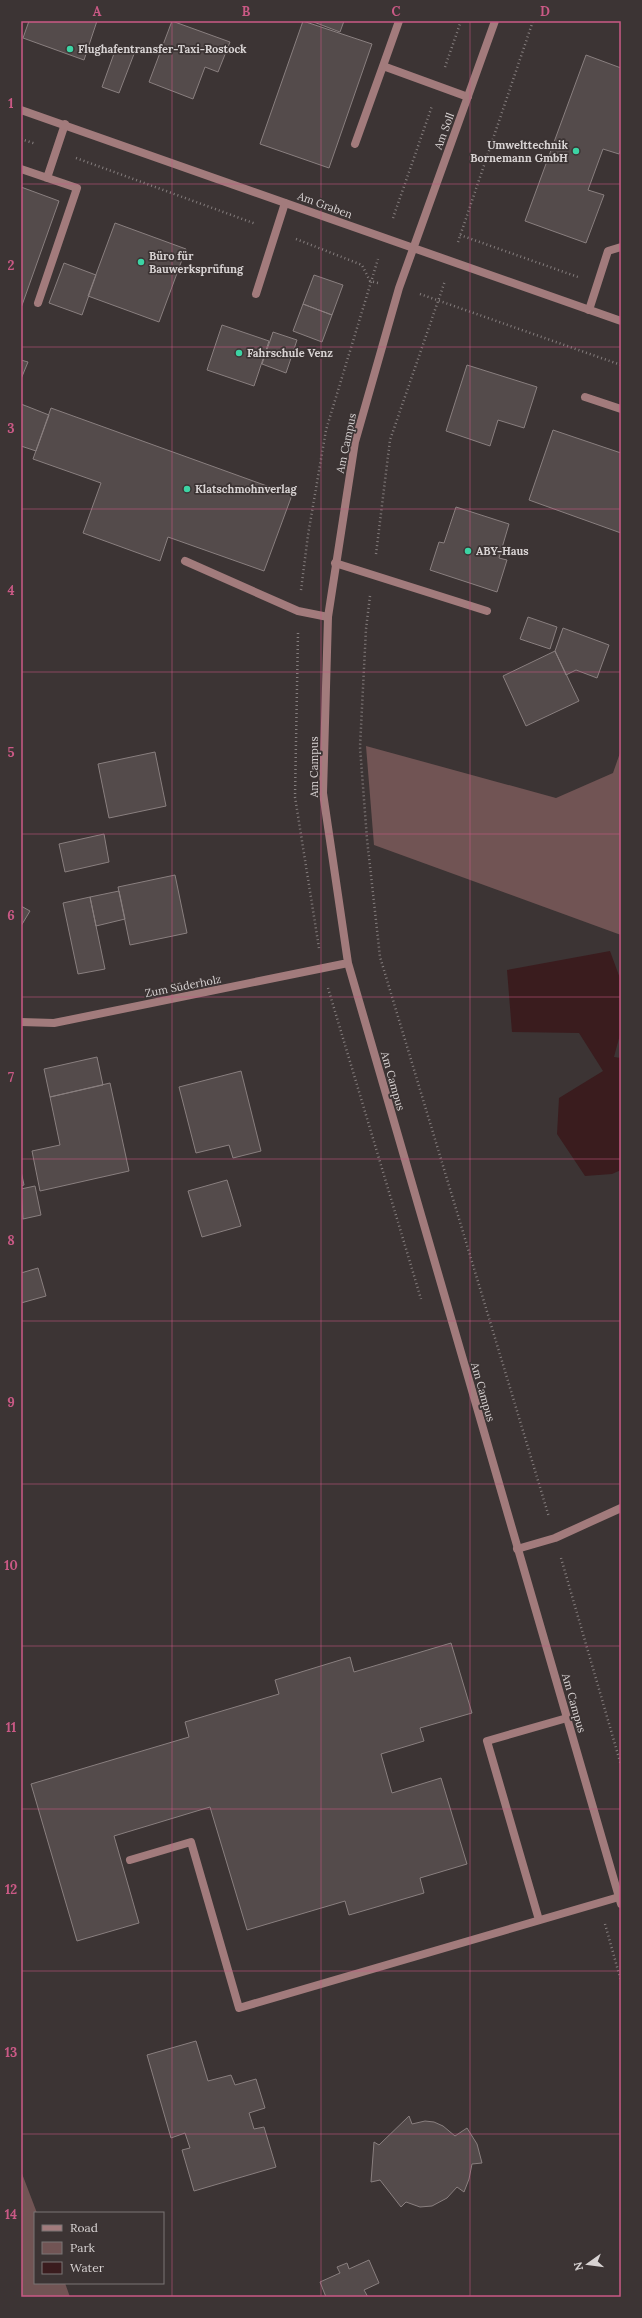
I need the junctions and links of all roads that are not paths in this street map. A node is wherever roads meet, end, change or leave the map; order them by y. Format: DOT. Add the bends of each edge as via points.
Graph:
graph roads {
  1 [pos="399,21"];
  2 [pos="495,21"];
  3 [pos="383,66"];
  4 [pos="468,97"];
  5 [pos="21,110"];
  6 [pos="65,124"];
  7 [pos="355,144"];
  8 [pos="21,169"];
  9 [pos="47,178"];
  10 [pos="285,203"];
  11 [pos="621,247"];
  12 [pos="412,248"];
  13 [pos="256,294"];
  14 [pos="38,303"];
  15 [pos="589,310"];
  16 [pos="621,321"];
  17 [pos="585,397"];
  18 [pos="621,409"];
  19 [pos="185,561"];
  20 [pos="335,563"];
  21 [pos="486,611"];
  22 [pos="328,617"];
  23 [pos="348,963"];
  24 [pos="21,1022"];
  25 [pos="621,1508"];
  26 [pos="517,1549"];
  27 [pos="567,1718"];
  28 [pos="130,1860"];
  29 [pos="620,1900"];
  30 [pos="539,1920"];
  1 -- 3 [label="street"];
  2 -- 4 [label="street, Am Soll"];
  3 -- 4 [label="street"];
  3 -- 7 [label="street"];
  4 -- 12 [label="street, Am Soll"];
  5 -- 6 [label="street, Am Graben"];
  6 -- 9 [label="street"];
  6 -- 10 [label="street, Am Graben"];
  8 -- 9 [label="street"];
  9 -- 14 [label="street" via="77,188"];
  10 -- 12 [label="street, Am Graben"];
  10 -- 13 [label="street"];
  11 -- 15 [label="street" via="608,251"];
  12 -- 15 [label="street, Am Graben"];
  12 -- 20 [label="street, Am Campus" via="356,442"];
  15 -- 16 [label="street, Am Graben"];
  17 -- 18 [label="street"];
  19 -- 22 [label="street" via="298,611"];
  20 -- 21 [label="street"];
  20 -- 22 [label="street, Am Campus"];
  22 -- 23 [label="street, Am Campus" via="323,794"];
  23 -- 24 [label="street, Zum Süderholz" via="54,1023"];
  23 -- 26 [label="street, Am Campus"];
  25 -- 26 [label="street" via="555,1538"];
  26 -- 27 [label="street, Am Campus"];
  27 -- 29 [label="street, Am Campus"];
  27 -- 30 [label="street" via="487,1741"];
  28 -- 30 [label="street" via="191,1842 239,2008"];
  29 -- 30 [label="street"];
}
